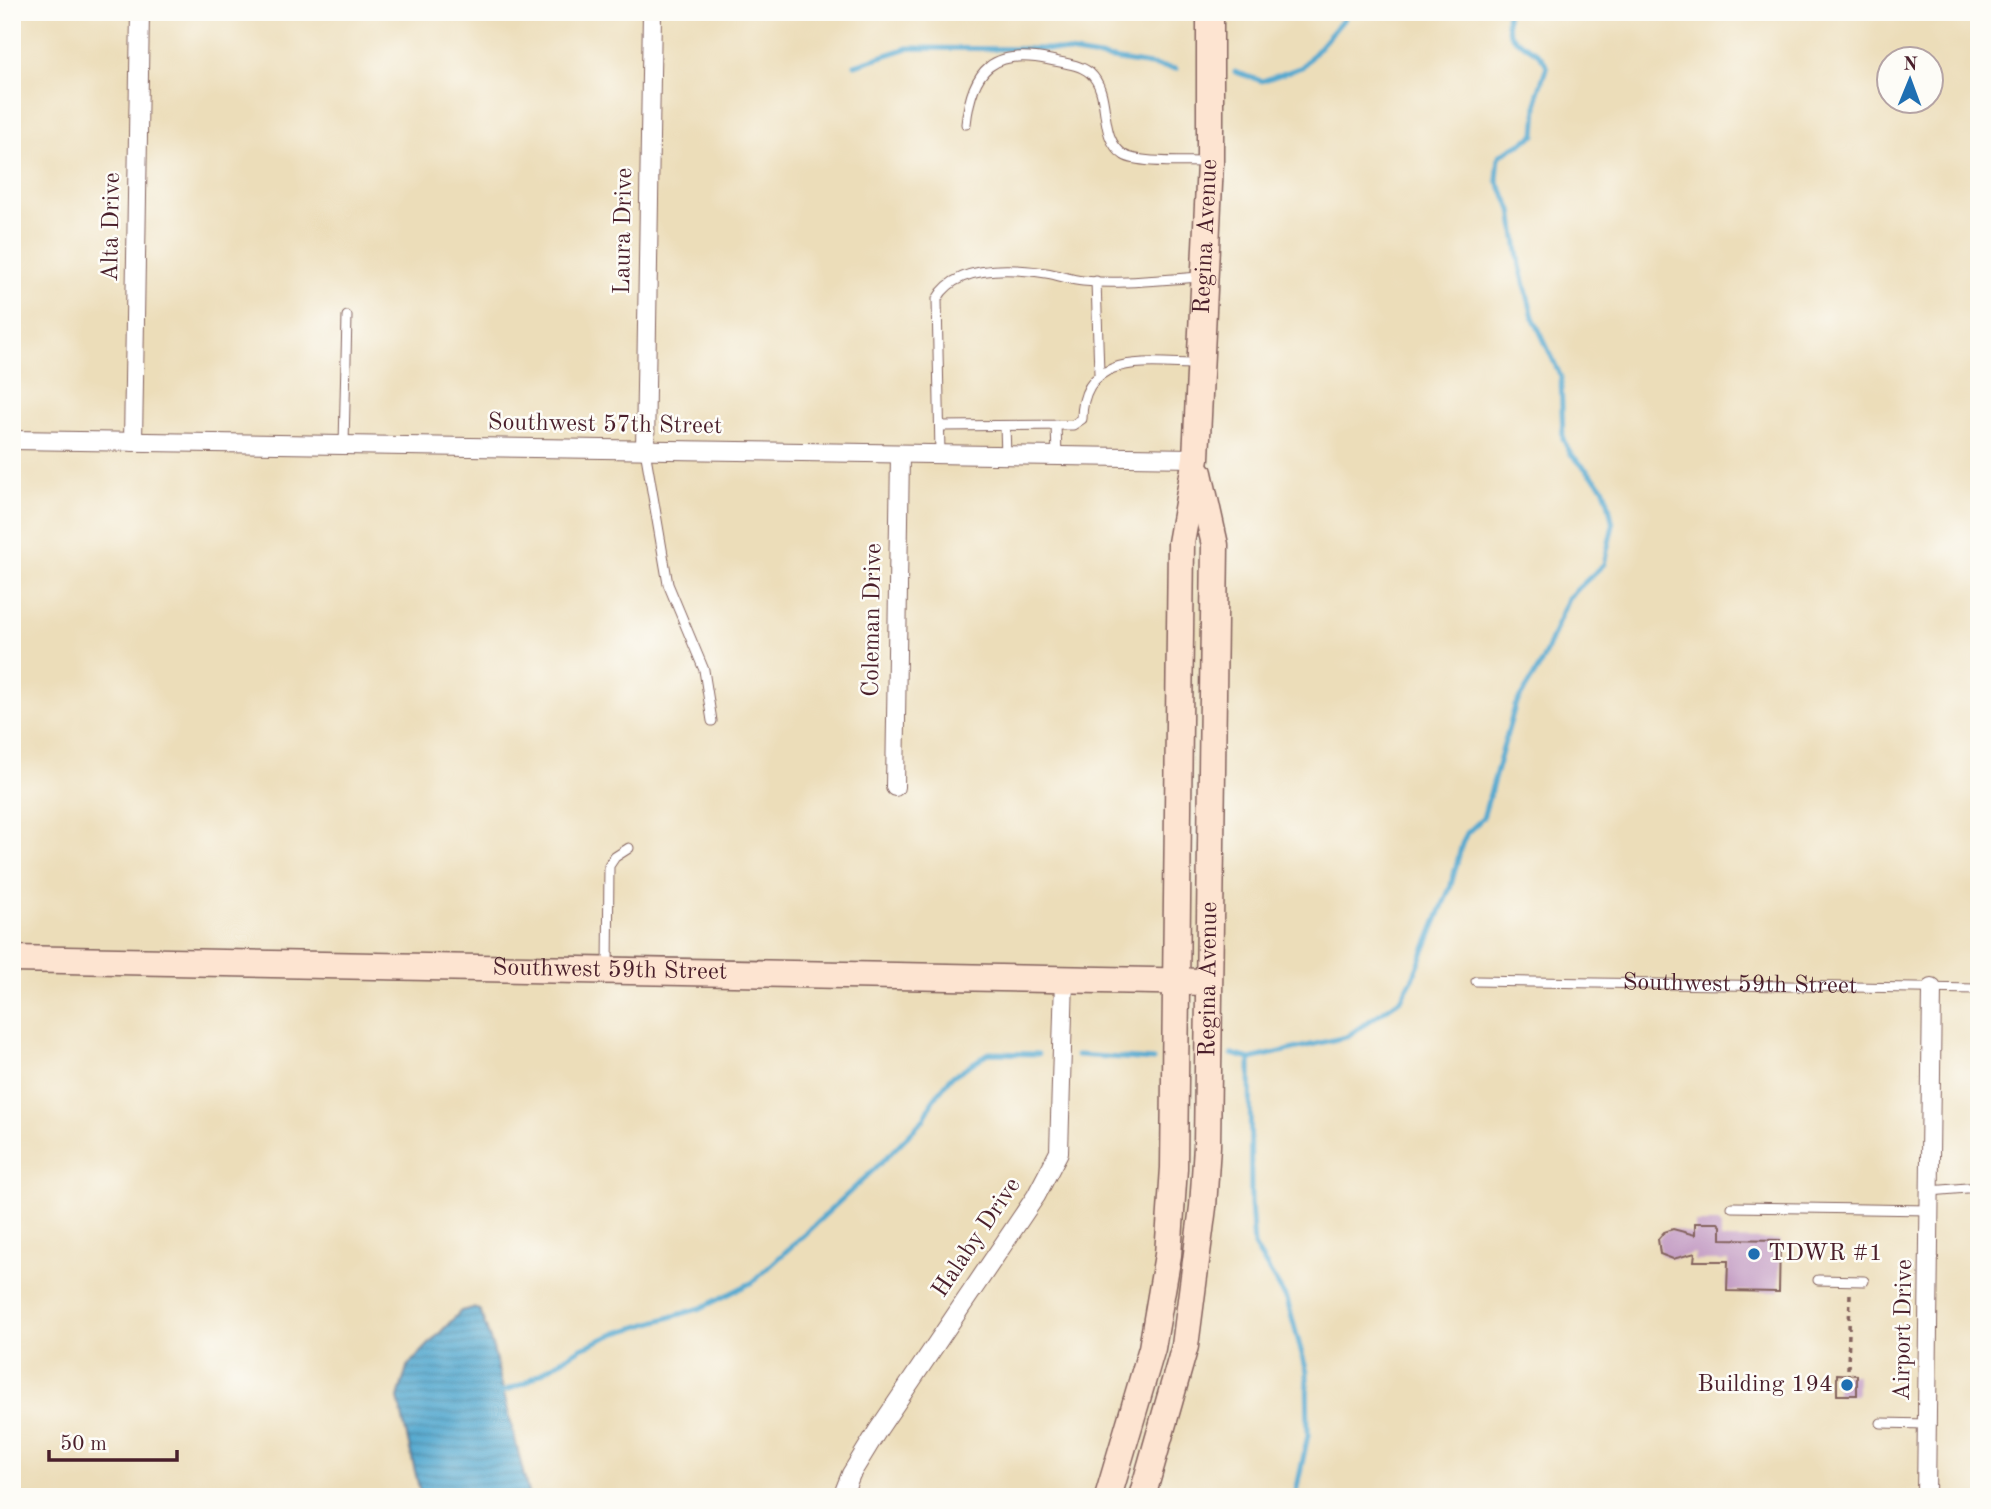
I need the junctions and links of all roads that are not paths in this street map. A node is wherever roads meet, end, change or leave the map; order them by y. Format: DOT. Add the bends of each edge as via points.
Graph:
graph roads {
  1 [pos="140,12"];
  2 [pos="652,12"];
  3 [pos="1210,12"];
  4 [pos="965,124"];
  5 [pos="1210,163"];
  6 [pos="1205,277"];
  7 [pos="1096,281"];
  8 [pos="346,316"];
  9 [pos="1201,364"];
  10 [pos="1099,373"];
  11 [pos="1056,425"];
  12 [pos="940,426"];
  13 [pos="1005,426"];
  14 [pos="12,440"];
  15 [pos="133,442"];
  16 [pos="344,446"];
  17 [pos="645,450"];
  18 [pos="900,454"];
  19 [pos="940,454"];
  20 [pos="1006,455"];
  21 [pos="1057,456"];
  22 [pos="1196,458"];
  23 [pos="712,721"];
  24 [pos="895,787"];
  25 [pos="629,848"];
  26 [pos="12,959"];
  27 [pos="608,971"];
  28 [pos="1064,979"];
  29 [pos="1476,981"];
  30 [pos="1177,982"];
  31 [pos="1207,982"];
  32 [pos="1932,988"];
  33 [pos="1979,989"];
  34 [pos="1979,1187"];
  35 [pos="1930,1201"];
  36 [pos="1732,1207"];
  37 [pos="1818,1280"];
  38 [pos="1864,1281"];
  39 [pos="1881,1423"];
  40 [pos="1927,1424"];
  41 [pos="842,1497"];
  42 [pos="1108,1497"];
  43 [pos="1142,1497"];
  44 [pos="1926,1497"];
  1 -- 15 [label="street, Alta Drive"];
  2 -- 17 [label="street, Laura Drive"];
  3 -- 5 [label="main road, Regina Avenue"];
  4 -- 5 [label="lane" via="970,96 982,70 1004,57 1045,59 1073,65 1097,81 1110,135 1124,156"];
  5 -- 6 [label="main road, Regina Avenue"];
  6 -- 7 [label="lane"];
  6 -- 9 [label="main road, Regina Avenue"];
  7 -- 10 [label="lane"];
  7 -- 12 [label="lane" via="998,271 955,279 943,288 937,299"];
  8 -- 16 [label="lane"];
  9 -- 10 [label="lane" via="1137,363"];
  9 -- 22 [label="main road, Regina Avenue"];
  10 -- 11 [label="lane" via="1082,401 1082,419 1073,425"];
  11 -- 13 [label="lane"];
  11 -- 21 [label="lane"];
  12 -- 13 [label="lane"];
  12 -- 19 [label="lane"];
  13 -- 20 [label="lane"];
  14 -- 15 [label="street, Southwest 57th Street"];
  15 -- 16 [label="street, Southwest 57th Street"];
  16 -- 17 [label="street, Southwest 57th Street"];
  17 -- 18 [label="street, Southwest 57th Street"];
  17 -- 23 [label="lane" via="668,584 704,670"];
  18 -- 19 [label="street, Southwest 57th Street"];
  18 -- 24 [label="street, Coleman Drive"];
  19 -- 20 [label="street, Southwest 57th Street"];
  20 -- 21 [label="street, Southwest 57th Street"];
  21 -- 22 [label="street, Southwest 57th Street"];
  22 -- 30 [label="main road, Regina Avenue" via="1181,542"];
  22 -- 31 [label="main road, Regina Avenue" via="1215,545"];
  25 -- 27 [label="lane" via="609,866"];
  26 -- 27 [label="main road, Southwest 59th Street"];
  27 -- 28 [label="main road, Southwest 59th Street"];
  28 -- 30 [label="main road, Southwest 59th Street"];
  28 -- 41 [label="street, Halaby Drive" via="1059,1152 1037,1196 878,1430"];
  29 -- 32 [label="lane, Southwest 59th Street"];
  30 -- 31 [label="main road, Southwest 59th Street"];
  30 -- 42 [label="main road, Regina Avenue" via="1168,1255 1152,1348"];
  31 -- 43 [label="main road, Regina Avenue" via="1207,1146 1194,1288 1185,1346"];
  32 -- 33 [label="lane, Southwest 59th Street"];
  32 -- 35 [label="street, Airport Drive"];
  34 -- 35 [label="lane"];
  35 -- 36 [label="lane"];
  35 -- 40 [label="street, Airport Drive"];
  37 -- 38 [label="lane"];
  39 -- 40 [label="lane"];
  40 -- 44 [label="street, Airport Drive"];
}
